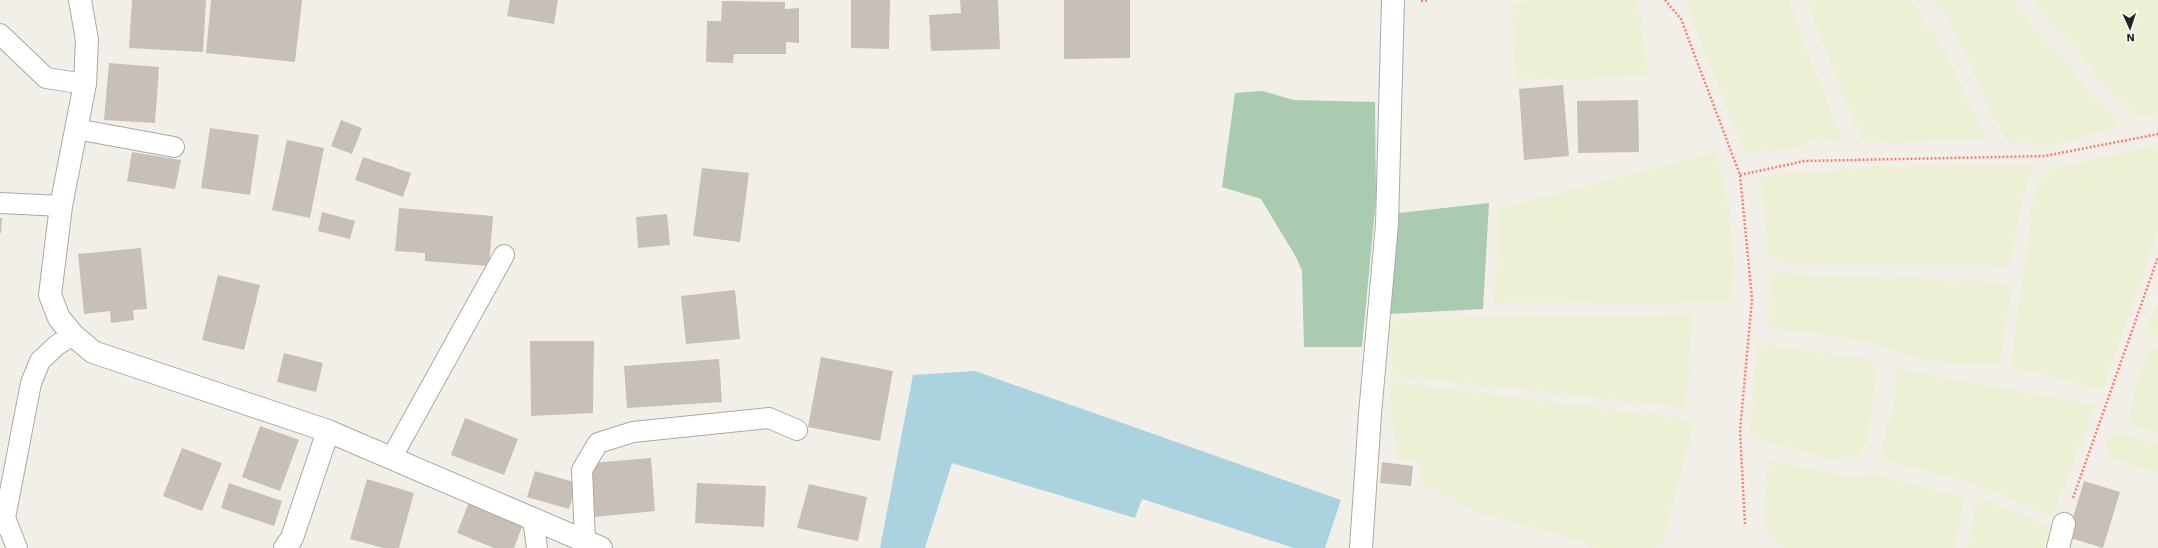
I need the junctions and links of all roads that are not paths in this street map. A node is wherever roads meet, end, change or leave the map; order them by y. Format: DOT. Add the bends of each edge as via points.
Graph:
graph roads {
  1 [pos="80,0"];
  2 [pos="1393,0"];
  3 [pos="0,34"];
  4 [pos="85,84"];
  5 [pos="76,129"];
  6 [pos="174,147"];
  7 [pos="0,203"];
  8 [pos="61,206"];
  9 [pos="504,255"];
  10 [pos="73,335"];
  11 [pos="797,430"];
  12 [pos="328,431"];
  13 [pos="392,457"];
  14 [pos="533,518"];
  15 [pos="3,521"];
  16 [pos="2064,524"];
  17 [pos="593,544"];
  18 [pos="17,548"];
  19 [pos="285,548"];
  20 [pos="537,548"];
  21 [pos="1361,548"];
  22 [pos="2058,548"];
  1 -- 4 [label="street" via="87,40"];
  2 -- 21 [label="street" via="1387,224"];
  3 -- 4 [label="lane" via="46,78"];
  4 -- 5 [label="street"];
  5 -- 6 [label="lane"];
  5 -- 8 [label="street"];
  7 -- 8 [label="lane"];
  8 -- 10 [label="street" via="50,295 59,318"];
  9 -- 13 [label="lane"];
  10 -- 12 [label="street" via="93,352"];
  10 -- 15 [label="lane" via="57,345 40,361 31,383"];
  11 -- 17 [label="lane" via="769,418 633,432 598,443 582,470"];
  12 -- 13 [label="street"];
  12 -- 19 [label="street" via="292,538"];
  13 -- 14 [label="street"];
  14 -- 17 [label="street"];
  14 -- 20 [label="lane"];
  15 -- 18 [label="lane"];
  16 -- 22 [label="street"];
}
